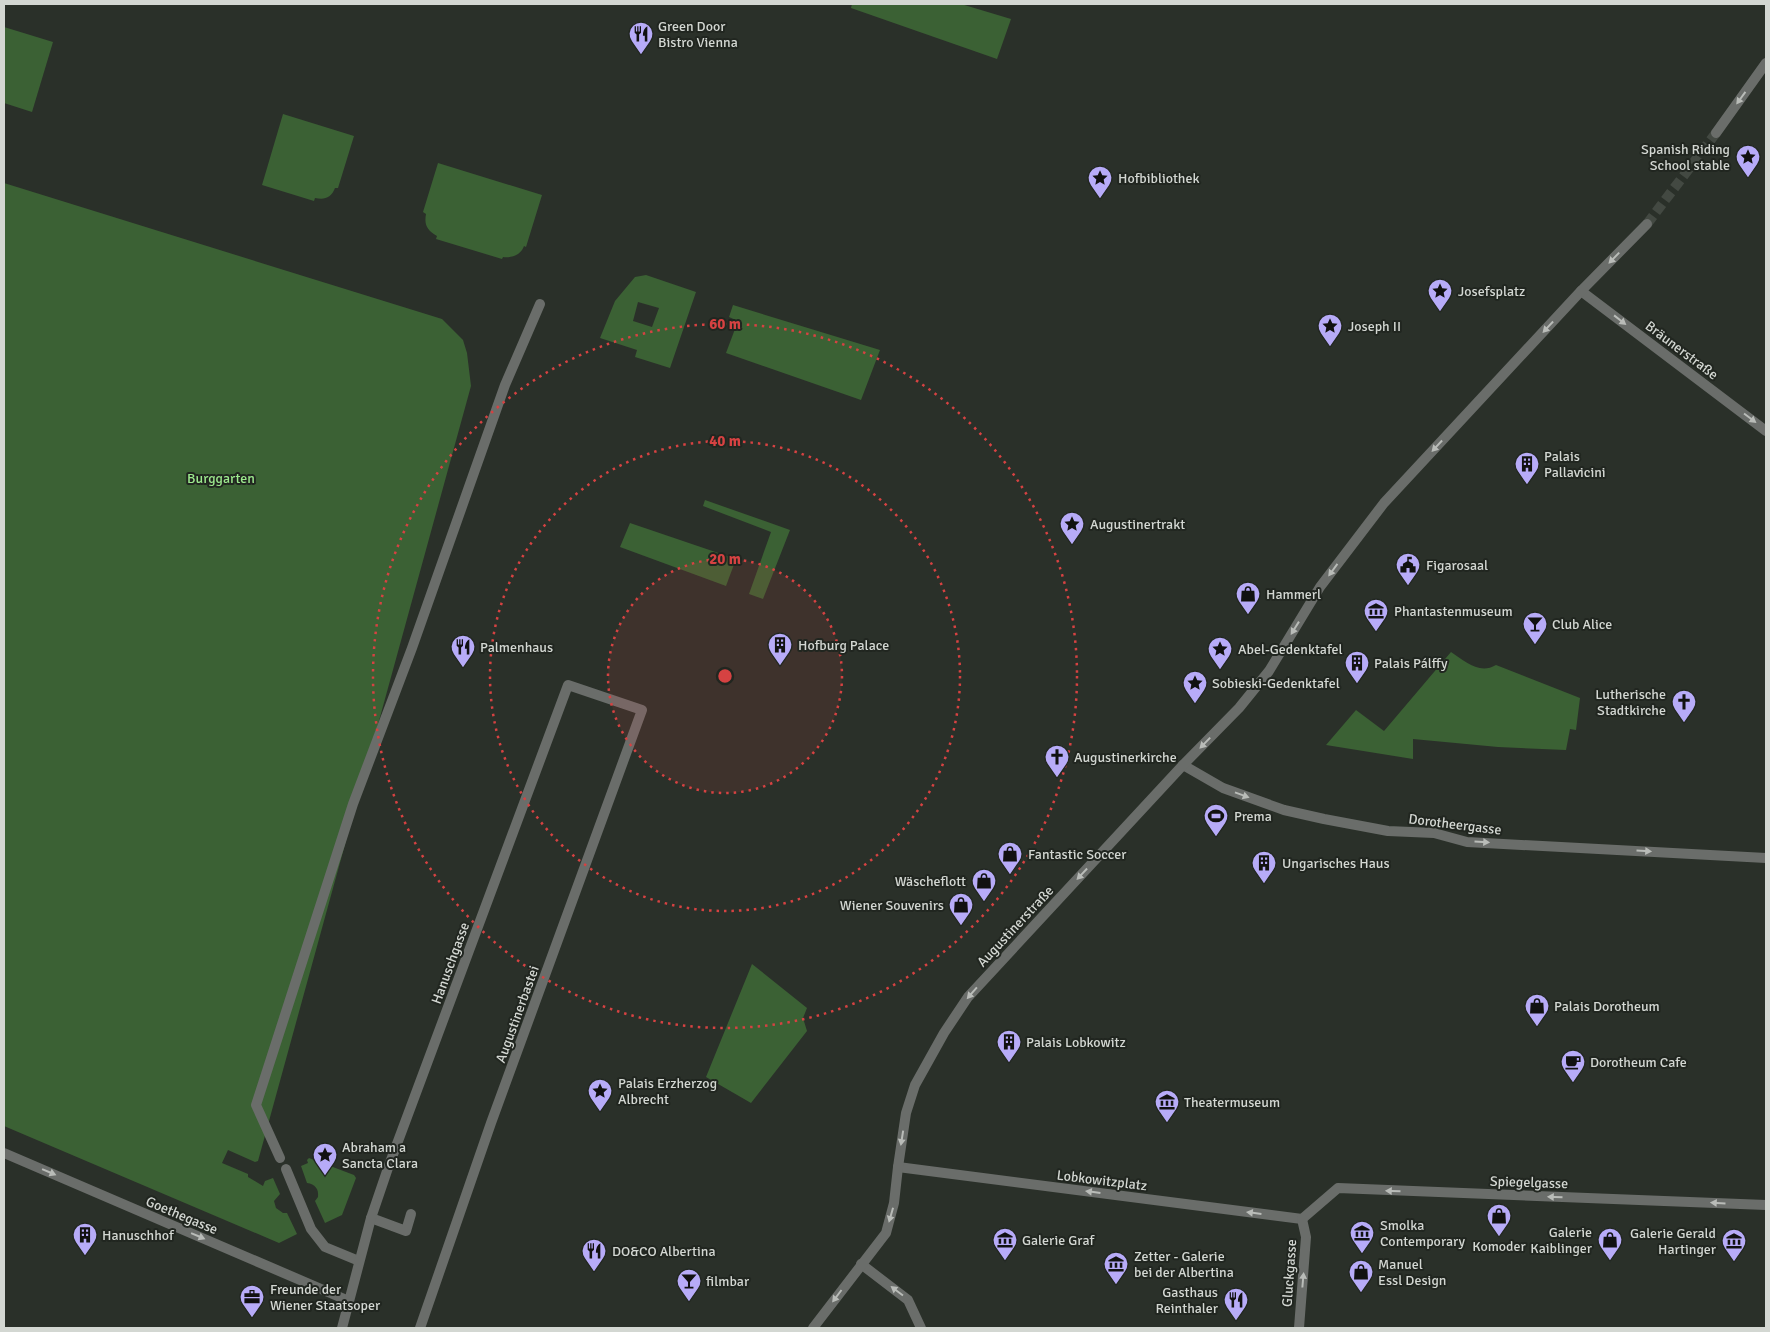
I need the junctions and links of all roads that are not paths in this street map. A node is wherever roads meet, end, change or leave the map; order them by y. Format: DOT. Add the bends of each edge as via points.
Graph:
graph roads {
  1 [pos="1766,63"];
  2 [pos="1716,132"];
  3 [pos="1647,224"];
  4 [pos="1581,291"];
  5 [pos="540,304"];
  6 [pos="1766,431"];
  7 [pos="642,710"];
  8 [pos="1183,765"];
  9 [pos="1766,858"];
  10 [pos="4,1153"];
  11 [pos="280,1158"];
  12 [pos="898,1167"];
  13 [pos="286,1169"];
  14 [pos="1766,1205"];
  15 [pos="411,1214"];
  16 [pos="371,1218"];
  17 [pos="1302,1219"];
  18 [pos="359,1261"];
  19 [pos="861,1264"];
  20 [pos="349,1301"];
  21 [pos="342,1328"];
  22 [pos="420,1328"];
  23 [pos="813,1328"];
  24 [pos="920,1328"];
  25 [pos="1298,1328"];
  1 -- 2 [label="street, one-way"];
  3 -- 4 [label="street, one-way"];
  4 -- 6 [label="street, Bräunerstraße, one-way"];
  4 -- 8 [label="street, Augustinerstraße, one-way" via="1384,503 1320,587 1269,671 1239,708"];
  5 -- 11 [label="street" via="505,385 353,804 256,1105"];
  7 -- 16 [label="street, Hanuschgasse" via="568,684"];
  7 -- 22 [label="street, Augustinerbastei"];
  8 -- 9 [label="street, Dorotheergasse, one-way" via="1223,788 1284,810 1388,831 1434,834 1466,842"];
  8 -- 12 [label="street, Augustinerstraße, one-way" via="968,997 915,1085 906,1113"];
  10 -- 20 [label="street, Goethegasse, one-way"];
  17 -- 12 [label="street, Lobkowitzplatz, one-way"];
  12 -- 19 [label="street, Augustinerstraße, one-way" via="894,1203 886,1233"];
  13 -- 18 [label="street" via="311,1229 325,1247"];
  14 -- 17 [label="street, Spiegelgasse, one-way" via="1338,1188"];
  15 -- 16 [label="street" via="406,1231"];
  16 -- 18 [label="street, Hanuschgasse"];
  25 -- 17 [label="street, Gluckgasse, one-way" via="1306,1236"];
  18 -- 20 [label="street, Hanuschgasse"];
  19 -- 23 [label="street, Augustinerstraße, one-way"];
  24 -- 19 [label="street, one-way" via="908,1300"];
  20 -- 21 [label="street, Hanuschgasse"];
}
